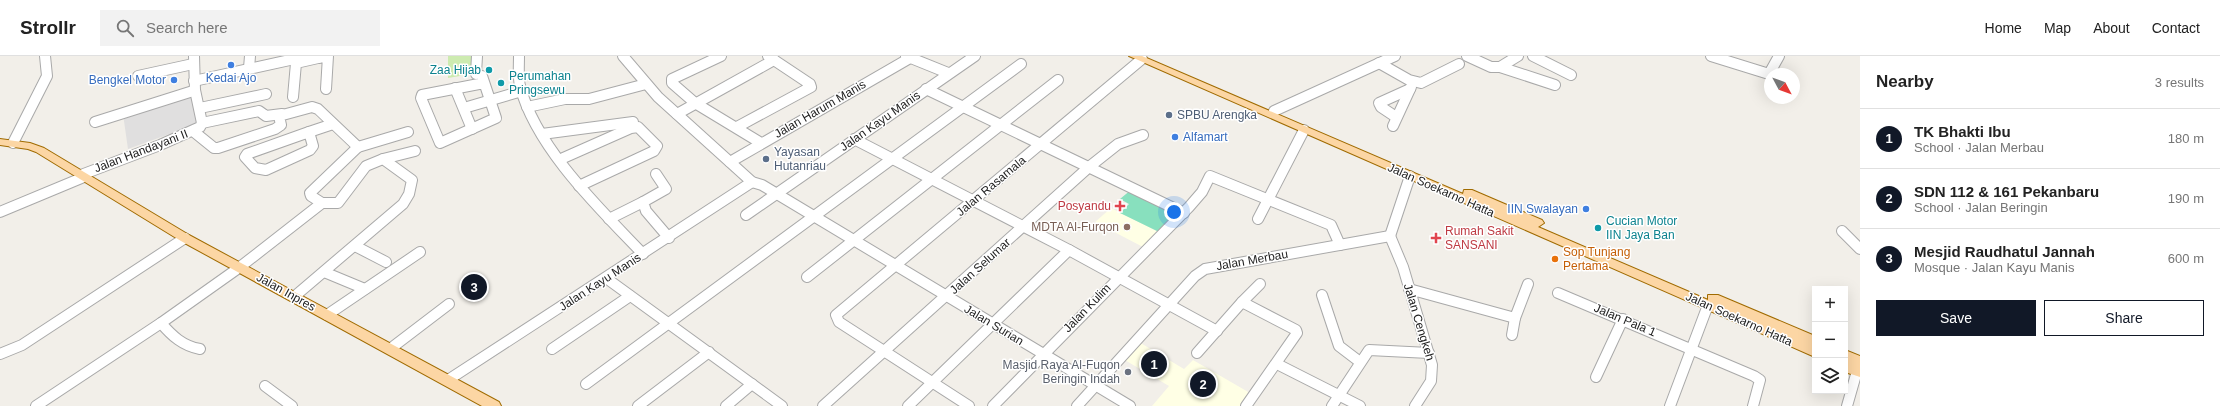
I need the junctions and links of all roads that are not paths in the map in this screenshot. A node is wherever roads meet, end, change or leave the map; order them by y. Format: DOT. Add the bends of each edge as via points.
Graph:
graph roads {
  1 [pos="46,56"];
  2 [pos="250,56"];
  3 [pos="308,56"];
  4 [pos="477,56"];
  5 [pos="519,56"];
  6 [pos="623,56"];
  7 [pos="721,56"];
  8 [pos="975,56"];
  9 [pos="1395,56"];
  10 [pos="1467,56"];
  11 [pos="1518,56"];
  12 [pos="1533,56"];
  13 [pos="1711,56"];
  14 [pos="1779,56"];
  15 [pos="318,57"];
  16 [pos="908,57"];
  17 [pos="1141,57"];
  18 [pos="771,58"];
  19 [pos="193,60"];
  20 [pos="1735,60"];
  21 [pos="1379,63"];
  22 [pos="1021,64"];
  23 [pos="1459,64"];
  24 [pos="1500,67"];
  25 [pos="249,68"];
  26 [pos="948,73"];
  27 [pos="1571,75"];
  28 [pos="138,76"];
  29 [pos="481,78"];
  30 [pos="1058,80"];
  31 [pos="646,84"];
  32 [pos="1555,85"];
  33 [pos="194,86"];
  34 [pos="1412,86"];
  35 [pos="456,88"];
  36 [pos="326,89"];
  37 [pos="926,89"];
  38 [pos="522,91"];
  39 [pos="266,94"];
  40 [pos="293,97"];
  41 [pos="489,100"];
  42 [pos="695,103"];
  43 [pos="962,106"];
  44 [pos="527,107"];
  45 [pos="200,108"];
  46 [pos="464,108"];
  47 [pos="1274,111"];
  48 [pos="282,114"];
  49 [pos="677,114"];
  50 [pos="95,122"];
  51 [pos="633,122"];
  52 [pos="202,123"];
  53 [pos="333,124"];
  54 [pos="1000,124"];
  55 [pos="737,128"];
  56 [pos="472,129"];
  57 [pos="1304,130"];
  58 [pos="192,131"];
  59 [pos="309,132"];
  60 [pos="408,132"];
  61 [pos="542,134"];
  62 [pos="1143,135"];
  63 [pos="854,139"];
  64 [pos="0,142"];
  65 [pos="13,143"];
  66 [pos="761,143"];
  67 [pos="1041,144"];
  68 [pos="358,147"];
  69 [pos="415,151"];
  70 [pos="383,159"];
  71 [pos="561,159"];
  72 [pos="891,159"];
  73 [pos="730,162"];
  74 [pos="1089,167"];
  75 [pos="656,174"];
  76 [pos="83,176"];
  77 [pos="1410,176"];
  78 [pos="931,179"];
  79 [pos="752,182"];
  80 [pos="579,186"];
  81 [pos="776,194"];
  82 [pos="1465,196"];
  83 [pos="1268,198"];
  84 [pos="974,201"];
  85 [pos="643,202"];
  86 [pos="322,203"];
  87 [pos="0,212"];
  88 [pos="1184,213"];
  89 [pos="746,215"];
  90 [pos="812,216"];
  91 [pos="609,219"];
  92 [pos="1258,219"];
  93 [pos="1023,226"];
  94 [pos="1842,231"];
  95 [pos="1390,236"];
  96 [pos="185,238"];
  97 [pos="669,238"];
  98 [pos="854,241"];
  99 [pos="355,246"];
  100 [pos="1340,246"];
  101 [pos="1860,248"];
  102 [pos="1069,250"];
  103 [pos="420,252"];
  104 [pos="643,254"];
  105 [pos="386,262"];
  106 [pos="895,266"];
  107 [pos="240,267"];
  108 [pos="324,272"];
  109 [pos="807,276"];
  110 [pos="1118,277"];
  111 [pos="606,278"];
  112 [pos="1260,284"];
  113 [pos="1528,284"];
  114 [pos="365,289"];
  115 [pos="1409,289"];
  116 [pos="1558,293"];
  117 [pos="1322,295"];
  118 [pos="295,296"];
  119 [pos="630,296"];
  120 [pos="946,296"];
  121 [pos="1242,302"];
  122 [pos="449,304"];
  123 [pos="1169,304"];
  124 [pos="1708,305"];
  125 [pos="328,315"];
  126 [pos="1515,318"];
  127 [pos="1623,319"];
  128 [pos="161,323"];
  129 [pos="667,323"];
  130 [pos="993,325"];
  131 [pos="1217,331"];
  132 [pos="1512,335"];
  133 [pos="1812,341"];
  134 [pos="1692,348"];
  135 [pos="200,349"];
  136 [pos="390,349"];
  137 [pos="552,349"];
  138 [pos="885,351"];
  139 [pos="1812,351"];
  140 [pos="709,352"];
  141 [pos="1197,353"];
  142 [pos="1429,353"];
  143 [pos="0,354"];
  144 [pos="1042,354"];
  145 [pos="1847,358"];
  146 [pos="1360,362"];
  147 [pos="1278,364"];
  148 [pos="1855,368"];
  149 [pos="1596,378"];
  150 [pos="448,380"];
  151 [pos="933,383"];
  152 [pos="586,384"];
  153 [pos="752,384"];
  154 [pos="265,386"];
  155 [pos="1095,386"];
  156 [pos="1339,395"];
  157 [pos="36,406"];
  158 [pos="292,406"];
  159 [pos="494,406"];
  160 [pos="638,406"];
  161 [pos="726,406"];
  162 [pos="782,406"];
  163 [pos="823,406"];
  164 [pos="908,406"];
  165 [pos="969,406"];
  166 [pos="993,406"];
  167 [pos="1077,406"];
  168 [pos="1130,406"];
  169 [pos="1246,406"];
  170 [pos="1332,406"];
  171 [pos="1360,406"];
  172 [pos="1415,406"];
  173 [pos="1670,406"];
  174 [pos="1753,406"];
  175 [pos="1847,406"];
  1 -- 65 [label="street" via="47,76"];
  2 -- 25 [label="street"];
  3 -- 25 [label="street"];
  4 -- 29 [label="street"];
  5 -- 38 [label="street"];
  6 -- 31 [label="street, Jalan Surian" via="642,75"];
  7 -- 42 [label="street" via="672,79 672,83"];
  8 -- 26 [label="street, Jalan Kayu Manis"];
  9 -- 21 [label="street"];
  10 -- 24 [label="street" via="1491,67"];
  11 -- 24 [label="street"];
  12 -- 27 [label="street"];
  13 -- 20 [label="street"];
  14 -- 20 [label="street" via="1769,74"];
  15 -- 36 [label="street" via="328,56"];
  15 -- 40 [label="street" via="296,63"];
  16 -- 26 [label="street"];
  16 -- 66 [label="street, Jalan Harum Manis"];
  17 -- 47 [label="main road, Jalan Soekarno Hatta"];
  17 -- 57 [label="main road, Jalan Soekarno Hatta"];
  17 -- 67 [label="street, Jalan Rasamala"];
  18 -- 42 [label="street"];
  18 -- 55 [label="street" via="811,87"];
  19 -- 28 [label="street"];
  19 -- 33 [label="street, Jalan Handayani II"];
  21 -- 34 [label="street"];
  21 -- 47 [label="street"];
  22 -- 43 [label="street"];
  23 -- 34 [label="street" via="1426,82"];
  24 -- 32 [label="street"];
  25 -- 33 [label="street"];
  26 -- 37 [label="street, Jalan Kayu Manis"];
  29 -- 35 [label="street"];
  29 -- 41 [label="street"];
  30 -- 54 [label="street"];
  31 -- 44 [label="street" via="589,99 565,99"];
  31 -- 49 [label="street, Jalan Surian"];
  33 -- 45 [label="street, Jalan Handayani II"];
  33 -- 50 [label="street"];
  34 -- 34 [label="street" via="1394,121 1379,102"];
  35 -- 46 [label="street"];
  35 -- 56 [label="street" via="420,91 421,98 442,148"];
  37 -- 43 [label="street"];
  37 -- 63 [label="street, Jalan Kayu Manis"];
  38 -- 41 [label="street"];
  38 -- 44 [label="street"];
  39 -- 45 [label="street"];
  41 -- 46 [label="street"];
  41 -- 56 [label="street" via="496,118"];
  42 -- 49 [label="street"];
  42 -- 55 [label="street"];
  43 -- 54 [label="street"];
  43 -- 72 [label="street"];
  44 -- 61 [label="street"];
  45 -- 52 [label="street, Jalan Handayani II"];
  46 -- 56 [label="street"];
  47 -- 82 [label="main road, Jalan Soekarno Hatta"];
  48 -- 52 [label="street" via="266,116 260,111"];
  48 -- 53 [label="street" via="312,106"];
  48 -- 58 [label="street" via="278,117 281,125 279,128 218,148 214,148"];
  49 -- 73 [label="street, Jalan Surian"];
  51 -- 61 [label="street"];
  52 -- 58 [label="street, Jalan Handayani II"];
  53 -- 59 [label="street"];
  53 -- 68 [label="street"];
  54 -- 67 [label="street"];
  54 -- 78 [label="street"];
  55 -- 66 [label="street"];
  57 -- 77 [label="main road, Jalan Soekarno Hatta"];
  57 -- 83 [label="street"];
  58 -- 76 [label="street, Jalan Handayani II"];
  59 -- 59 [label="street" via="313,146 310,150 266,170 254,168 245,157 247,154"];
  60 -- 68 [label="street"];
  61 -- 71 [label="street"];
  62 -- 74 [label="street, Jalan Selumar" via="1118,144"];
  63 -- 72 [label="street"];
  63 -- 81 [label="street, Jalan Kayu Manis"];
  64 -- 65 [label="main road, Jalan Inpres"];
  65 -- 76 [label="main road, Jalan Inpres" via="40,150"];
  66 -- 73 [label="street, Jalan Harum Manis"];
  67 -- 74 [label="street"];
  67 -- 84 [label="street, Jalan Rasamala"];
  68 -- 86 [label="street" via="310,193"];
  69 -- 70 [label="street"];
  70 -- 86 [label="street" via="366,166 338,203"];
  70 -- 99 [label="street" via="412,180 409,194 403,204"];
  71 -- 80 [label="street"];
  71 -- 80 [label="street" via="638,127 657,146 654,151"];
  72 -- 78 [label="street"];
  72 -- 90 [label="street"];
  73 -- 79 [label="street, Jalan Surian"];
  74 -- 88 [label="street"];
  74 -- 93 [label="street, Jalan Selumar"];
  75 -- 85 [label="street" via="666,190"];
  76 -- 87 [label="street, Jalan Handayani II"];
  76 -- 96 [label="main road, Jalan Inpres"];
  77 -- 82 [label="main road, Jalan Soekarno Hatta"];
  77 -- 95 [label="street"];
  78 -- 84 [label="street"];
  78 -- 98 [label="street"];
  79 -- 81 [label="street, Jalan Surian"];
  79 -- 97 [label="street, Jalan Kayu Manis"];
  80 -- 91 [label="street"];
  81 -- 89 [label="street, Jalan Kayu Manis"];
  81 -- 90 [label="street, Jalan Surian"];
  82 -- 124 [label="main road, Jalan Soekarno Hatta"];
  82 -- 133 [label="main road, Jalan Soekarno Hatta"];
  83 -- 88 [label="street, Jalan Kulim" via="1210,176 1202,192"];
  83 -- 92 [label="street"];
  83 -- 100 [label="street" via="1331,225"];
  84 -- 93 [label="street"];
  84 -- 106 [label="street, Jalan Rasamala"];
  85 -- 91 [label="street"];
  85 -- 97 [label="street" via="646,211"];
  86 -- 107 [label="street"];
  88 -- 110 [label="street, Jalan Kulim"];
  90 -- 98 [label="street, Jalan Surian"];
  90 -- 129 [label="street"];
  91 -- 104 [label="street"];
  93 -- 102 [label="street"];
  93 -- 120 [label="street, Jalan Selumar"];
  94 -- 101 [label="street"];
  95 -- 100 [label="street, Jalan Merbau"];
  95 -- 115 [label="street, Jalan Cengkeh"];
  96 -- 107 [label="main road, Jalan Inpres"];
  96 -- 143 [label="street" via="22,344"];
  97 -- 104 [label="street, Jalan Kayu Manis"];
  98 -- 106 [label="street, Jalan Surian"];
  98 -- 109 [label="street"];
  99 -- 105 [label="street"];
  99 -- 108 [label="street"];
  100 -- 123 [label="street, Jalan Merbau" via="1205,269"];
  102 -- 110 [label="street"];
  102 -- 130 [label="street"];
  103 -- 114 [label="street"];
  104 -- 111 [label="street, Jalan Kayu Manis"];
  106 -- 120 [label="street, Jalan Surian"];
  106 -- 138 [label="street, Jalan Rasamala" via="836,315 839,322"];
  107 -- 118 [label="main road, Jalan Inpres"];
  107 -- 128 [label="street"];
  108 -- 114 [label="street"];
  108 -- 118 [label="street"];
  110 -- 123 [label="street"];
  110 -- 144 [label="street, Jalan Kulim"];
  111 -- 119 [label="street"];
  111 -- 150 [label="street, Jalan Kayu Manis"];
  112 -- 121 [label="street"];
  113 -- 126 [label="street"];
  114 -- 125 [label="street"];
  115 -- 126 [label="street"];
  115 -- 142 [label="street, Jalan Cengkeh"];
  116 -- 127 [label="street, Jalan Pala 1"];
  117 -- 146 [label="street" via="1339,346"];
  118 -- 125 [label="main road, Jalan Inpres"];
  119 -- 129 [label="street"];
  119 -- 137 [label="street"];
  120 -- 130 [label="street, Jalan Surian"];
  120 -- 138 [label="street, Jalan Selumar"];
  121 -- 131 [label="street"];
  121 -- 147 [label="street" via="1296,330"];
  122 -- 136 [label="street"];
  123 -- 131 [label="street"];
  123 -- 155 [label="street, Jalan Merbau"];
  124 -- 134 [label="street"];
  124 -- 139 [label="main road, Jalan Soekarno Hatta"];
  125 -- 136 [label="main road, Jalan Inpres"];
  126 -- 132 [label="street"];
  127 -- 134 [label="street, Jalan Pala 1"];
  127 -- 149 [label="street"];
  128 -- 135 [label="street" via="172,336 190,348"];
  128 -- 157 [label="street"];
  129 -- 140 [label="street"];
  129 -- 152 [label="street"];
  130 -- 144 [label="street, Jalan Surian"];
  130 -- 151 [label="street"];
  131 -- 141 [label="street"];
  134 -- 173 [label="street"];
  134 -- 174 [label="street, Jalan Pala 1" via="1758,378 1760,384"];
  136 -- 150 [label="main road, Jalan Inpres"];
  138 -- 151 [label="street"];
  138 -- 163 [label="street, Jalan Selumar"];
  140 -- 153 [label="street"];
  140 -- 160 [label="street"];
  142 -- 146 [label="street" via="1373,349 1367,351"];
  142 -- 172 [label="street, Jalan Cengkeh" via="1433,374"];
  144 -- 155 [label="street, Jalan Surian"];
  144 -- 166 [label="street, Jalan Kulim"];
  145 -- 148 [label="main road"];
  146 -- 156 [label="street"];
  147 -- 156 [label="street"];
  147 -- 169 [label="street"];
  148 -- 175 [label="street"];
  150 -- 159 [label="main road, Jalan Inpres"];
  151 -- 164 [label="street"];
  151 -- 165 [label="street"];
  153 -- 161 [label="street"];
  153 -- 162 [label="street"];
  154 -- 158 [label="street"];
  155 -- 167 [label="street, Jalan Merbau"];
  155 -- 168 [label="street, Jalan Surian"];
  156 -- 170 [label="street"];
  156 -- 171 [label="street"];
}
